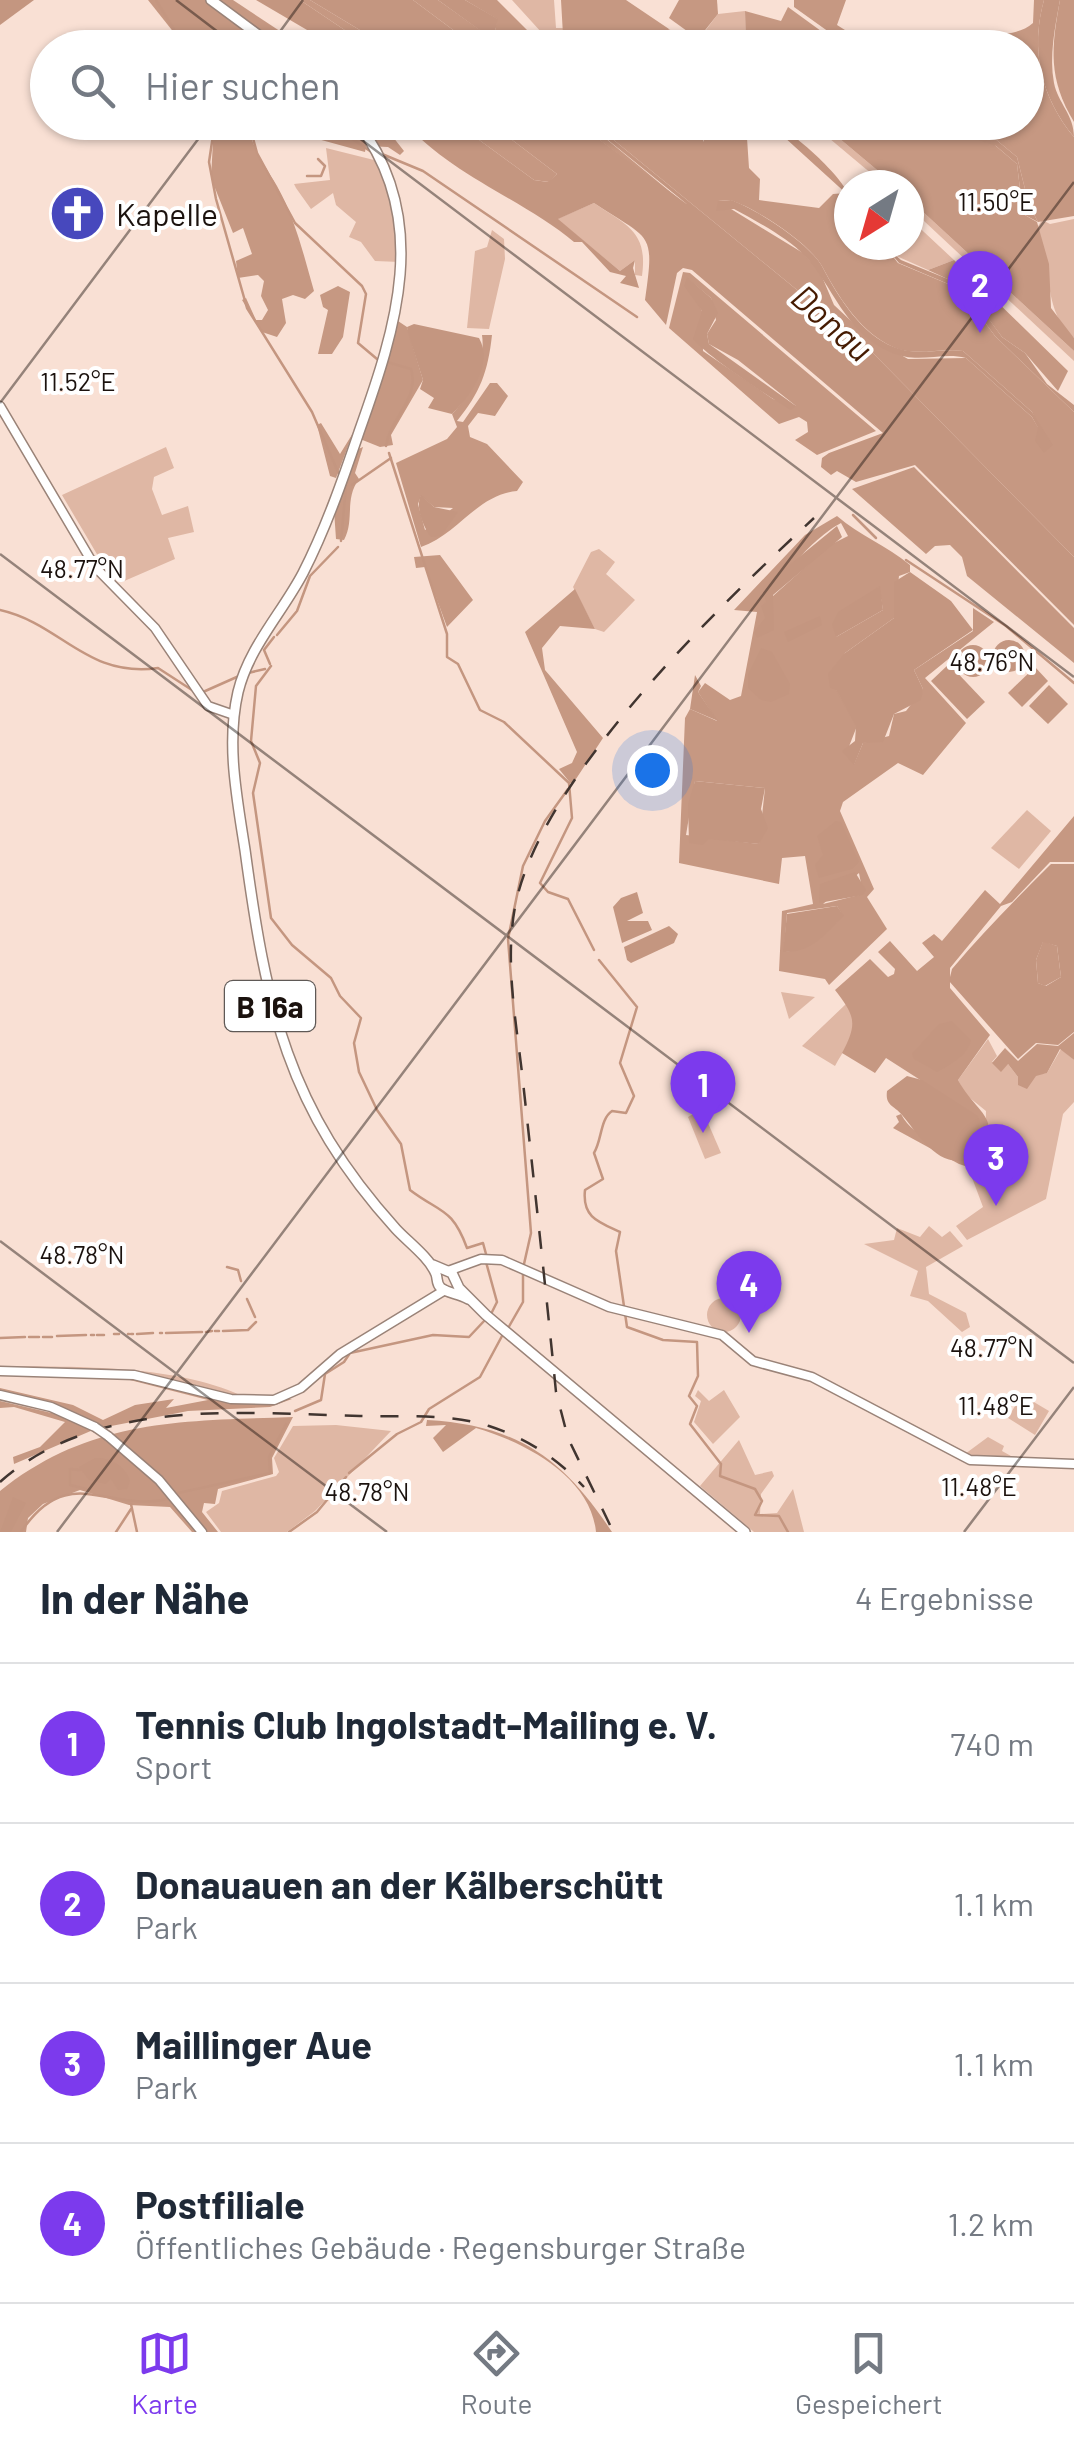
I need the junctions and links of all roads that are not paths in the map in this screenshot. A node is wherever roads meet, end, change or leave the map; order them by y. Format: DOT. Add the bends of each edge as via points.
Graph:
graph roads {
  1 [pos="212,0"];
  2 [pos="252,30"];
  3 [pos="369,140"];
  4 [pos="0,406"];
  5 [pos="237,696"];
  6 [pos="219,712"];
  7 [pos="234,716"];
  8 [pos="447,1280"];
  9 [pos="0,1370"];
  10 [pos="0,1395"];
  11 [pos="1074,1464"];
  12 [pos="202,1532"];
  13 [pos="745,1532"];
  1 -- 2 [label="main road"];
  3 -- 5 [label="main road, B 16a" via="399,217 403,267 396,319 307,564 251,656"];
  4 -- 6 [label="street" via="95,567 155,628"];
  5 -- 6 [label="street"];
  5 -- 7 [label="main road, B 16a"];
  6 -- 7 [label="street"];
  7 -- 8 [label="main road, B 16a" via="234,774 258,948 282,1046 313,1116 348,1170"];
  8 -- 9 [label="street" via="301,1388 274,1400 230,1399 123,1374"];
  8 -- 11 [label="street" via="464,1265 493,1259 618,1310 722,1336 753,1361 812,1377 970,1460"];
  8 -- 13 [label="main road, B 16a"];
  10 -- 12 [label="street, bridge" via="51,1407 108,1436"];
}
